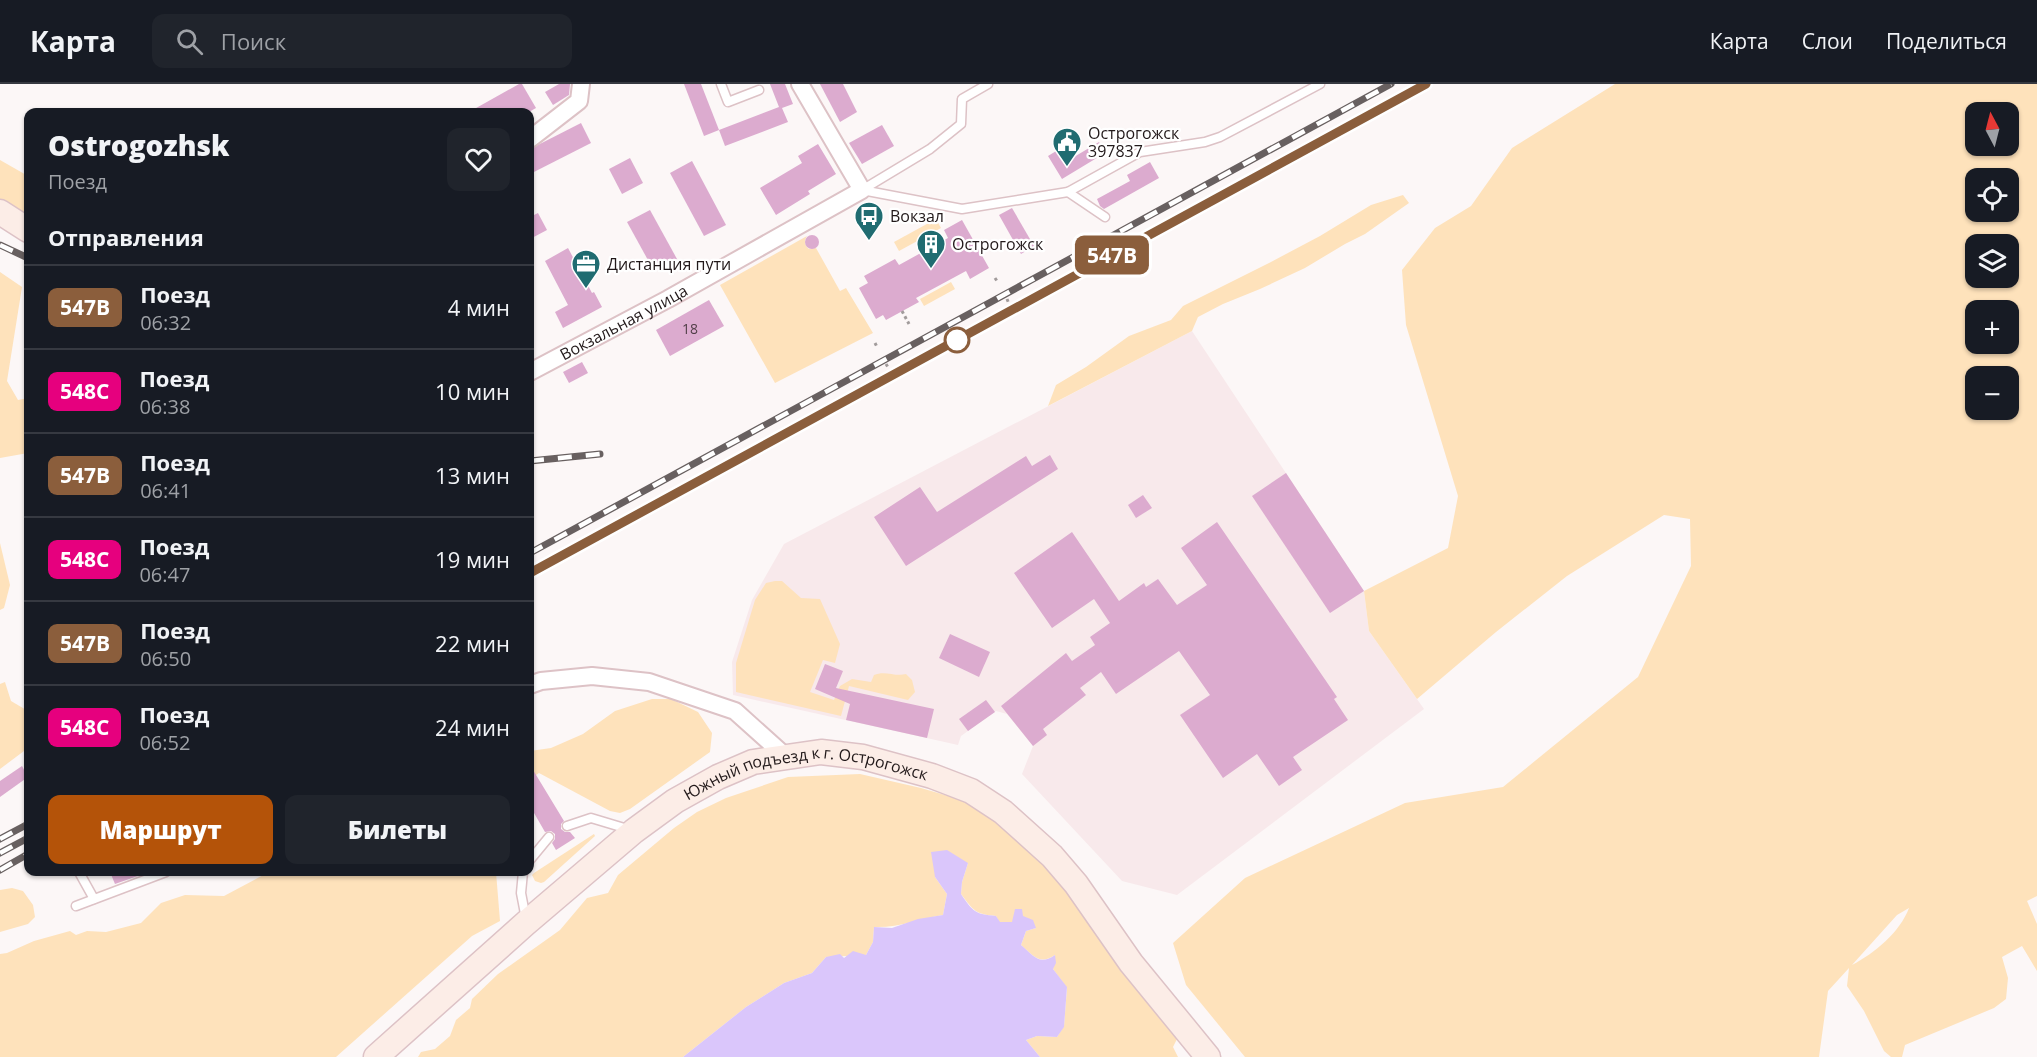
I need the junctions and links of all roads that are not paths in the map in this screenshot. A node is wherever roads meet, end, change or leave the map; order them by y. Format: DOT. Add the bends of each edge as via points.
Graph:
graph roads {
  1 [pos="580,84"];
  2 [pos="721,84"];
  3 [pos="800,84"];
  4 [pos="987,84"];
  5 [pos="1320,84"];
  6 [pos="759,90"];
  7 [pos="534,136"];
  8 [pos="862,190"];
  9 [pos="1068,192"];
  10 [pos="0,212"];
  11 [pos="1106,217"];
  12 [pos="24,227"];
  13 [pos="534,370"];
  14 [pos="534,684"];
  15 [pos="785,756"];
  16 [pos="567,826"];
  17 [pos="634,831"];
  18 [pos="549,837"];
  19 [pos="534,855"];
  20 [pos="82,876"];
  21 [pos="155,876"];
  22 [pos="523,876"];
  23 [pos="94,899"];
  24 [pos="76,906"];
  25 [pos="526,923"];
  26 [pos="376,1057"];
  27 [pos="1208,1057"];
  1 -- 7 [label="street" via="579,101"];
  2 -- 6 [label="lane" via="728,102"];
  3 -- 8 [label="street"];
  4 -- 8 [label="lane" via="962,99 961,124 930,149"];
  5 -- 9 [label="lane" via="1220,137 1140,152"];
  8 -- 9 [label="lane" via="962,209"];
  8 -- 13 [label="street, Вокзальная улица"];
  9 -- 11 [label="lane"];
  10 -- 12 [label="main road"];
  14 -- 15 [label="street" via="592,676 649,682 735,711"];
  15 -- 17 [label="main road, Южный подъезд к г. Острогожск" via="753,762 718,777 675,801"];
  15 -- 27 [label="main road, Южный подъезд к г. Острогожск" via="821,752 863,757 971,791 1003,812 1052,856 1076,884 1131,963"];
  16 -- 17 [label="lane" via="591,818"];
  17 -- 25 [label="main road, Южный подъезд к г. Острогожск"];
  18 -- 19 [label="lane"];
  20 -- 23 [label="lane"];
  21 -- 23 [label="lane"];
  22 -- 25 [label="lane"];
  23 -- 24 [label="lane"];
  25 -- 26 [label="main road, Южный подъезд к г. Острогожск"];
}
